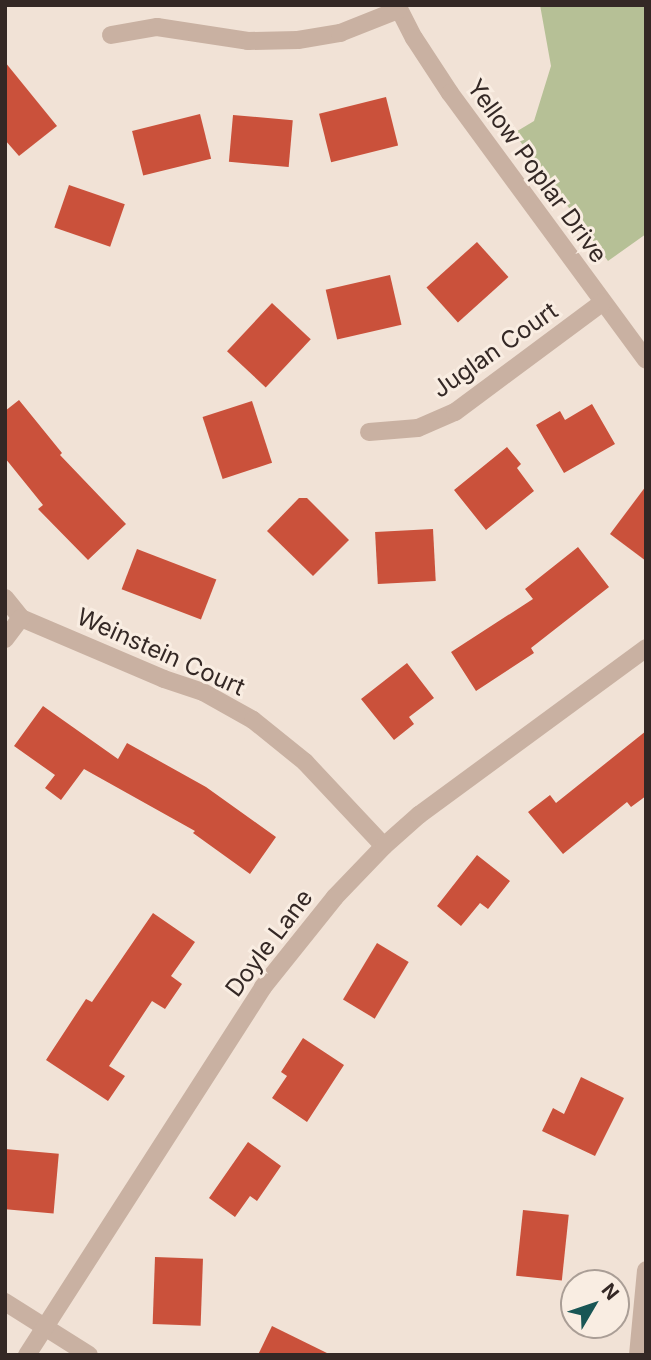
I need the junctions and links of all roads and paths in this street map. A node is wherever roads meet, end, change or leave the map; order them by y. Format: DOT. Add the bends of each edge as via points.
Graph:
graph roads {
  1 [pos="398,8"];
  2 [pos="111,35"];
  3 [pos="603,302"];
  4 [pos="646,360"];
  5 [pos="369,432"];
  6 [pos="5,598"];
  7 [pos="21,618"];
  8 [pos="5,639"];
  9 [pos="646,648"];
  10 [pos="384,846"];
  11 [pos="646,1270"];
  12 [pos="5,1302"];
  13 [pos="45,1326"];
  14 [pos="27,1355"];
  15 [pos="89,1355"];
  16 [pos="638,1355"];
  1 -- 2 [label="street" via="340,33 298,40 248,41 157,27"];
  1 -- 3 [label="street, Yellow Poplar Drive" via="450,93"];
  3 -- 4 [label="street, Yellow Poplar Drive"];
  3 -- 5 [label="street, Juglan Court" via="455,412 418,428"];
  6 -- 7 [label="street, Weinstein Court"];
  7 -- 8 [label="street"];
  7 -- 10 [label="street, Weinstein Court" via="203,692 253,720 305,762"];
  9 -- 10 [label="street, Doyle Lane"];
  10 -- 13 [label="street, Doyle Lane" via="298,939 263,987"];
  11 -- 16 [label="street"];
  12 -- 13 [label="street"];
  13 -- 14 [label="street, Doyle Lane"];
  13 -- 15 [label="street"];
}
